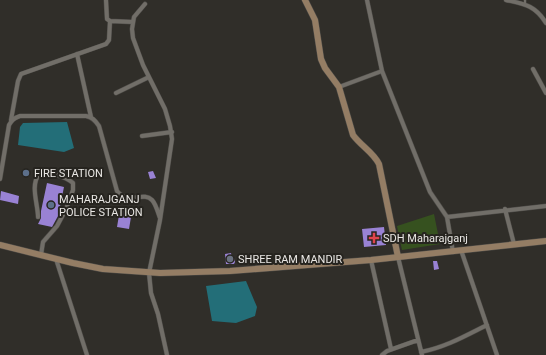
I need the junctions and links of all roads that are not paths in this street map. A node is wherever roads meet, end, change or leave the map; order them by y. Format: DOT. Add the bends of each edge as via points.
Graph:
graph roads {
  1 [pos="106,0"];
  2 [pos="305,0"];
  3 [pos="367,0"];
  4 [pos="506,0"];
  5 [pos="525,2"];
  6 [pos="145,4"];
  7 [pos="110,21"];
  8 [pos="133,22"];
  9 [pos="546,23"];
  10 [pos="77,54"];
  11 [pos="533,69"];
  12 [pos="382,71"];
  13 [pos="149,77"];
  14 [pos="339,87"];
  15 [pos="116,93"];
  16 [pos="546,93"];
  17 [pos="91,117"];
  18 [pos="11,120"];
  19 [pos="172,132"];
  20 [pos="142,136"];
  21 [pos="0,179"];
  22 [pos="546,206"];
  23 [pos="505,209"];
  24 [pos="38,217"];
  25 [pos="446,217"];
  26 [pos="160,220"];
  27 [pos="546,241"];
  28 [pos="0,244"];
  29 [pos="514,244"];
  30 [pos="461,250"];
  31 [pos="453,252"];
  32 [pos="41,255"];
  33 [pos="398,257"];
  34 [pos="56,259"];
  35 [pos="371,260"];
  36 [pos="149,273"];
  37 [pos="487,325"];
  38 [pos="418,340"];
  39 [pos="392,349"];
  40 [pos="421,354"];
  41 [pos="87,355"];
  42 [pos="167,355"];
  43 [pos="382,355"];
  44 [pos="497,355"];
  1 -- 7 [label="street"];
  2 -- 14 [label="street" via="315,20 322,63"];
  3 -- 12 [label="street"];
  4 -- 5 [label="street"];
  5 -- 9 [label="street"];
  6 -- 8 [label="street" via="136,13"];
  7 -- 8 [label="street"];
  7 -- 10 [label="street" via="108,43"];
  8 -- 13 [label="street" via="133,38 138,56"];
  10 -- 17 [label="street"];
  10 -- 18 [label="street" via="21,74"];
  11 -- 16 [label="street"];
  12 -- 14 [label="street"];
  12 -- 25 [label="street" via="430,192"];
  13 -- 15 [label="street"];
  13 -- 19 [label="street" via="165,109"];
  14 -- 33 [label="street" via="353,135 376,159 381,171"];
  17 -- 18 [label="street" via="20,116"];
  17 -- 26 [label="street" via="99,126 117,191 126,198 151,199"];
  18 -- 21 [label="street"];
  19 -- 20 [label="street"];
  19 -- 26 [label="street"];
  22 -- 23 [label="street"];
  23 -- 25 [label="street"];
  23 -- 29 [label="street"];
  24 -- 32 [label="street" via="36,182 39,174 66,178 73,183 66,210 57,226 43,242"];
  25 -- 31 [label="street"];
  26 -- 36 [label="street"];
  27 -- 29 [label="street"];
  28 -- 32 [label="street"];
  29 -- 30 [label="street"];
  30 -- 31 [label="street"];
  30 -- 37 [label="street"];
  31 -- 33 [label="street"];
  32 -- 34 [label="street"];
  33 -- 35 [label="street"];
  33 -- 38 [label="street"];
  34 -- 36 [label="street" via="103,269"];
  34 -- 41 [label="street"];
  35 -- 36 [label="street" via="230,271"];
  35 -- 39 [label="street"];
  36 -- 42 [label="street" via="151,293"];
  37 -- 40 [label="street" via="447,345"];
  37 -- 44 [label="street"];
  38 -- 39 [label="street"];
  38 -- 40 [label="street"];
  39 -- 43 [label="street"];
}
